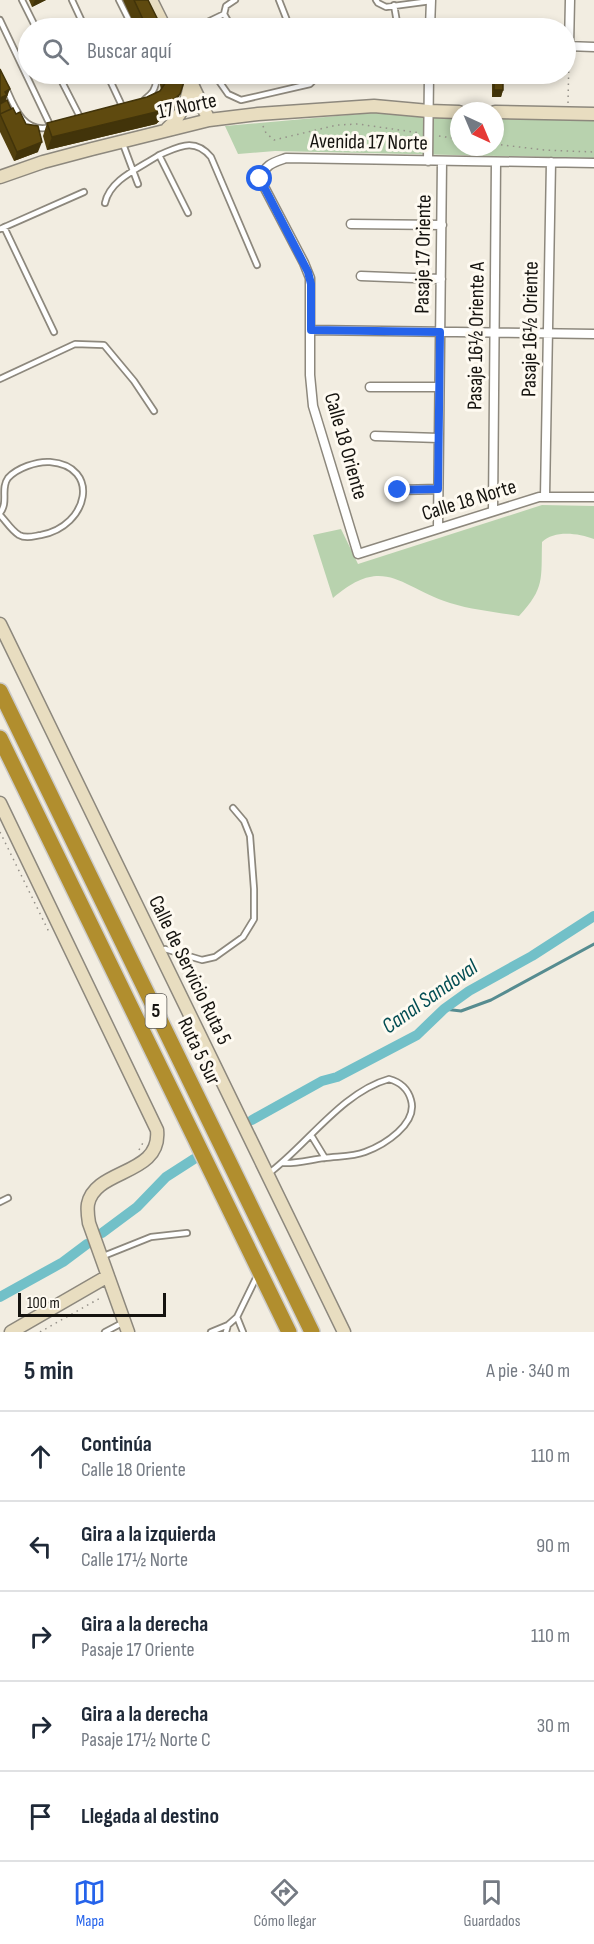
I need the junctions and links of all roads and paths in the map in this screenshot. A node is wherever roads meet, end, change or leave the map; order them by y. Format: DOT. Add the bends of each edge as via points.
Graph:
graph roads {
  1 [pos="22,0"];
  2 [pos="72,0"];
  3 [pos="119,0"];
  4 [pos="152,0"];
  5 [pos="235,0"];
  6 [pos="279,0"];
  7 [pos="376,0"];
  8 [pos="570,0"];
  9 [pos="430,1"];
  10 [pos="394,5"];
  11 [pos="224,14"];
  12 [pos="31,18"];
  13 [pos="80,18"];
  14 [pos="128,18"];
  15 [pos="160,18"];
  16 [pos="216,18"];
  17 [pos="226,18"];
  18 [pos="286,18"];
  19 [pos="396,18"];
  20 [pos="430,18"];
  21 [pos="569,18"];
  22 [pos="0,20"];
  23 [pos="576,46"];
  24 [pos="594,47"];
  25 [pos="18,58"];
  26 [pos="4,84"];
  27 [pos="31,84"];
  28 [pos="63,84"];
  29 [pos="112,84"];
  30 [pos="156,84"];
  31 [pos="189,84"];
  32 [pos="192,84"];
  33 [pos="220,84"];
  34 [pos="310,84"];
  35 [pos="429,84"];
  36 [pos="567,84"];
  37 [pos="141,102"];
  38 [pos="133,105"];
  39 [pos="123,108"];
  40 [pos="113,110"];
  41 [pos="429,111"];
  42 [pos="450,112"];
  43 [pos="504,112"];
  44 [pos="567,114"];
  45 [pos="594,114"];
  46 [pos="91,116"];
  47 [pos="81,119"];
  48 [pos="208,120"];
  49 [pos="71,122"];
  50 [pos="61,124"];
  51 [pos="51,127"];
  52 [pos="166,130"];
  53 [pos="122,141"];
  54 [pos="504,145"];
  55 [pos="594,152"];
  56 [pos="159,155"];
  57 [pos="428,161"];
  58 [pos="442,161"];
  59 [pos="496,162"];
  60 [pos="551,162"];
  61 [pos="594,163"];
  62 [pos="133,172"];
  63 [pos="0,177"];
  64 [pos="260,179"];
  65 [pos="138,184"];
  66 [pos="84,192"];
  67 [pos="105,203"];
  68 [pos="188,213"];
  69 [pos="351,224"];
  70 [pos="442,225"];
  71 [pos="2,228"];
  72 [pos="257,265"];
  73 [pos="361,276"];
  74 [pos="441,279"];
  75 [pos="311,330"];
  76 [pos="54,332"];
  77 [pos="440,332"];
  78 [pos="494,333"];
  79 [pos="548,334"];
  80 [pos="594,334"];
  81 [pos="0,379"];
  82 [pos="370,387"];
  83 [pos="440,387"];
  84 [pos="154,411"];
  85 [pos="375,436"];
  86 [pos="439,438"];
  87 [pos="438,489"];
  88 [pos="398,490"];
  89 [pos="545,496"];
  90 [pos="594,497"];
  91 [pos="493,511"];
  92 [pos="0,514"];
  93 [pos="438,528"];
  94 [pos="358,554"];
  95 [pos="0,624"];
  96 [pos="0,691"];
  97 [pos="0,738"];
  98 [pos="0,803"];
  99 [pos="233,808"];
  100 [pos="0,832"];
  101 [pos="52,939"];
  102 [pos="159,952"];
  103 [pos="310,1135"];
  104 [pos="145,1140"];
  105 [pos="325,1158"];
  106 [pos="144,1160"];
  107 [pos="282,1163"];
  108 [pos="268,1174"];
  109 [pos="8,1198"];
  110 [pos="0,1202"];
  111 [pos="187,1233"];
  112 [pos="101,1257"];
  113 [pos="259,1270"];
  114 [pos="108,1276"];
  115 [pos="113,1290"];
  116 [pos="237,1317"];
  117 [pos="228,1325"];
  118 [pos="126,1327"];
  119 [pos="11,1332"];
  120 [pos="40,1332"];
  121 [pos="105,1332"];
  122 [pos="210,1332"];
  123 [pos="226,1332"];
  124 [pos="243,1332"];
  125 [pos="290,1332"];
  126 [pos="312,1332"];
  127 [pos="344,1332"];
  1 -- 12 [label="lane"];
  2 -- 13 [label="lane"];
  3 -- 14 [label="lane"];
  4 -- 15 [label="street"];
  5 -- 11 [label="lane" via="226,6"];
  6 -- 18 [label="lane"];
  7 -- 10 [label="lane" via="386,7"];
  8 -- 21 [label="street"];
  9 -- 10 [label="lane"];
  9 -- 20 [label="street"];
  10 -- 19 [label="lane"];
  11 -- 16 [label="lane"];
  11 -- 17 [label="lane"];
  22 -- 25 [label="lane"];
  23 -- 24 [label="street"];
  26 -- 51 [label="lane" via="28,125"];
  27 -- 51 [label="lane"];
  28 -- 47 [label="lane"];
  29 -- 39 [label="lane"];
  30 -- 37 [label="lane"];
  31 -- 52 [label="street" via="183,110"];
  32 -- 48 [label="street"];
  33 -- 34 [label="lane" via="228,94 242,100"];
  35 -- 41 [label="street"];
  36 -- 44 [label="path"];
  38 -- 39 [label="lane"];
  39 -- 40 [label="lane"];
  41 -- 42 [label="street, 17 Norte"];
  41 -- 48 [label="street, 17 Norte" via="374,106"];
  41 -- 57 [label="street"];
  43 -- 44 [label="street"];
  44 -- 45 [label="street"];
  46 -- 47 [label="lane"];
  47 -- 49 [label="lane"];
  48 -- 52 [label="street, 17 Norte"];
  50 -- 51 [label="lane"];
  52 -- 53 [label="street, 17 Norte"];
  53 -- 62 [label="lane"];
  53 -- 63 [label="street, 17 Norte"];
  54 -- 55 [label="path"];
  56 -- 62 [label="lane"];
  56 -- 68 [label="lane"];
  56 -- 72 [label="lane" via="189,145 208,153"];
  57 -- 58 [label="street, Avenida 17 Norte"];
  57 -- 64 [label="street, Avenida 17 Norte" via="286,158 264,168"];
  58 -- 59 [label="street, Avenida 17 Norte"];
  58 -- 70 [label="street, Pasaje 17 Oriente"];
  59 -- 60 [label="street, Avenida 17 Norte"];
  59 -- 78 [label="street, Pasaje 16½ Oriente A"];
  60 -- 61 [label="street, Avenida 17 Norte"];
  60 -- 79 [label="street, Pasaje 16½ Oriente"];
  62 -- 65 [label="lane"];
  62 -- 67 [label="lane" via="113,186"];
  64 -- 75 [label="street, Calle 18 Oriente" via="308,272"];
  66 -- 71 [label="lane"];
  69 -- 70 [label="street"];
  70 -- 74 [label="street, Pasaje 17 Oriente"];
  71 -- 76 [label="lane"];
  73 -- 74 [label="street"];
  74 -- 77 [label="street, Pasaje 17 Oriente"];
  75 -- 77 [label="street"];
  75 -- 94 [label="street, Calle 18 Oriente" via="313,406"];
  77 -- 78 [label="street"];
  77 -- 83 [label="street, Pasaje 17 Oriente"];
  78 -- 79 [label="street"];
  78 -- 91 [label="street, Pasaje 16½ Oriente A"];
  79 -- 80 [label="street"];
  79 -- 89 [label="street, Pasaje 16½ Oriente"];
  81 -- 84 [label="lane" via="75,344 104,345"];
  82 -- 83 [label="street"];
  83 -- 86 [label="street, Pasaje 17 Oriente"];
  85 -- 86 [label="street"];
  86 -- 87 [label="street, Pasaje 17 Oriente"];
  87 -- 88 [label="street"];
  87 -- 93 [label="street, Pasaje 17 Oriente"];
  89 -- 90 [label="street, Calle 18 Norte"];
  89 -- 91 [label="street, Calle 18 Norte"];
  91 -- 93 [label="street, Calle 18 Norte"];
  92 -- 92 [label="lane" via="8,478 37,462 62,465 76,474 81,483 80,508 68,523 52,532 23,537"];
  93 -- 94 [label="street, Calle 18 Norte"];
  95 -- 102 [label="street, Calle de Servicio Ruta 5"];
  96 -- 126 [label="highway, Ruta 5 Sur / 5"];
  97 -- 113 [label="highway, Ruta 5 Sur / 5"];
  98 -- 106 [label="street" via="156,1125 156,1146"];
  99 -- 102 [label="lane" via="250,836 254,919 243,936 215,957 202,960 165,949"];
  100 -- 101 [label="path"];
  102 -- 108 [label="street, Calle de Servicio Ruta 5"];
  103 -- 105 [label="lane"];
  103 -- 105 [label="lane" via="342,1107 382,1081 394,1080 405,1089 413,1106 411,1116 384,1143 350,1156"];
  103 -- 107 [label="lane"];
  104 -- 106 [label="path" via="138,1150"];
  105 -- 107 [label="lane"];
  106 -- 112 [label="street" via="99,1187 89,1199 89,1223"];
  107 -- 108 [label="lane"];
  108 -- 127 [label="street, Calle de Servicio Ruta 5"];
  109 -- 110 [label="lane"];
  111 -- 112 [label="lane" via="151,1237"];
  112 -- 114 [label="street"];
  113 -- 116 [label="lane"];
  113 -- 125 [label="highway, Ruta 5 Sur / 5"];
  114 -- 115 [label="street"];
  114 -- 119 [label="street"];
  115 -- 118 [label="street"];
  115 -- 120 [label="path"];
  116 -- 117 [label="lane"];
  116 -- 124 [label="lane"];
  117 -- 122 [label="lane"];
  117 -- 123 [label="lane"];
  118 -- 121 [label="lane"];
}
